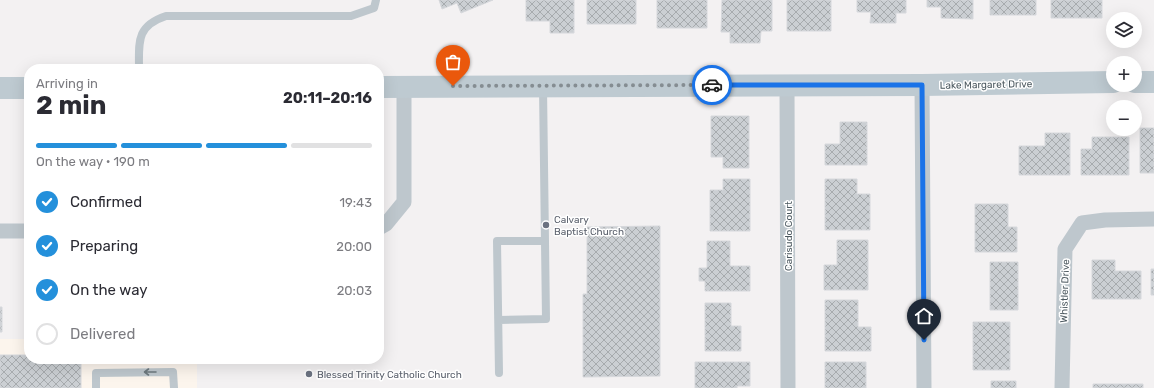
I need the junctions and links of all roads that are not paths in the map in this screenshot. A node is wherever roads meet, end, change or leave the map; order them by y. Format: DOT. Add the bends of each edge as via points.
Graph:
graph roads {
  1 [pos="376,0"];
  2 [pos="139,64"];
  3 [pos="1106,82"];
  4 [pos="1142,82"];
  5 [pos="1154,82"];
  6 [pos="787,85"];
  7 [pos="922,85"];
  8 [pos="404,86"];
  9 [pos="543,86"];
  10 [pos="384,87"];
  11 [pos="0,88"];
  12 [pos="24,88"];
  13 [pos="1154,219"];
  14 [pos="384,225"];
  15 [pos="0,231"];
  16 [pos="24,231"];
  17 [pos="545,241"];
  18 [pos="499,320"];
  19 [pos="499,373"];
  20 [pos="96,388"];
  21 [pos="174,388"];
  22 [pos="788,388"];
  23 [pos="924,388"];
  24 [pos="1062,388"];
  1 -- 2 [label="lane" via="374,8 351,16 166,16 146,26 139,44"];
  3 -- 7 [label="street, Lake Margaret Drive"];
  4 -- 5 [label="street"];
  6 -- 7 [label="street, Lake Margaret Drive"];
  6 -- 9 [label="street, Lake Margaret Drive"];
  6 -- 22 [label="street, Carisudo Court"];
  7 -- 23 [label="street"];
  8 -- 9 [label="street, Lake Margaret Drive"];
  8 -- 10 [label="street, Lake Margaret Drive"];
  8 -- 14 [label="street" via="404,202"];
  9 -- 17 [label="lane"];
  11 -- 12 [label="street"];
  13 -- 24 [label="street, Whistler Drive" via="1082,223 1065,249"];
  15 -- 16 [label="street"];
  17 -- 18 [label="lane" via="546,319"];
  17 -- 18 [label="lane" via="498,241"];
  18 -- 19 [label="lane"];
  21 -- 20 [label="lane, one-way" via="173,372 96,372"];
}
